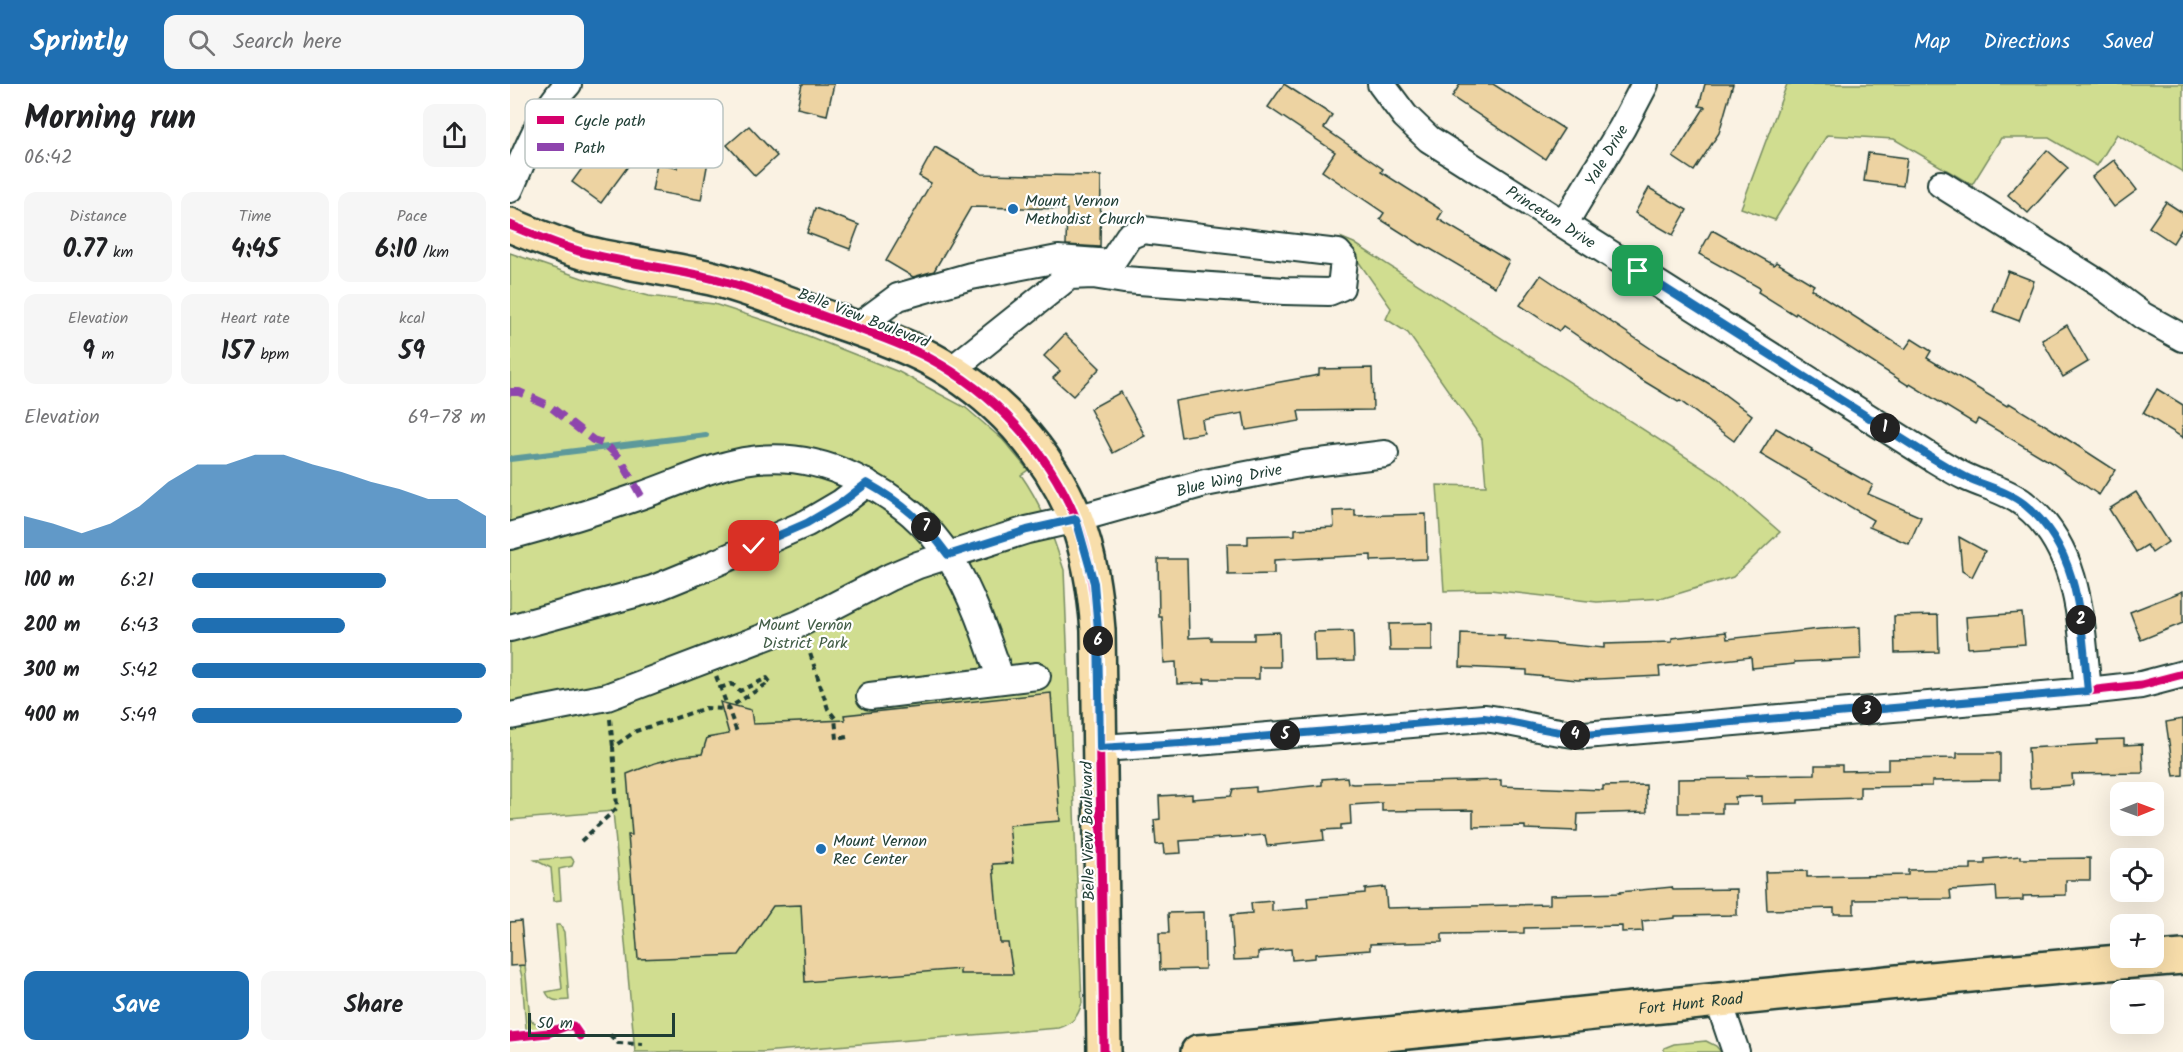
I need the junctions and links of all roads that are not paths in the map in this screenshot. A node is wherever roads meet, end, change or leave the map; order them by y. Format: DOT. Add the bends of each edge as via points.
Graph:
graph roads {
  1 [pos="568,84"];
  2 [pos="1381,84"];
  3 [pos="1645,84"];
  4 [pos="555,99"];
  5 [pos="525,154"];
  6 [pos="1941,184"];
  7 [pos="510,189"];
  8 [pos="1564,224"];
  9 [pos="510,225"];
  10 [pos="856,328"];
  11 [pos="2183,338"];
  12 [pos="950,371"];
  13 [pos="1385,454"];
  14 [pos="867,483"];
  15 [pos="1076,519"];
  16 [pos="510,537"];
  17 [pos="948,555"];
  18 [pos="510,628"];
  19 [pos="2183,674"];
  20 [pos="1037,675"];
  21 [pos="1001,680"];
  22 [pos="2088,691"];
  23 [pos="870,696"];
  24 [pos="510,716"];
  25 [pos="1100,748"];
  26 [pos="2183,957"];
  27 [pos="1718,999"];
  28 [pos="1318,1047"];
  29 [pos="1104,1052"];
  30 [pos="1198,1052"];
  31 [pos="1736,1052"];
  1 -- 4 [label="street"];
  2 -- 8 [label="street, Princeton Drive" via="1429,139"];
  3 -- 8 [label="street, Yale Drive"];
  5 -- 7 [label="street"];
  6 -- 11 [label="street"];
  8 -- 22 [label="street, Princeton Drive" via="1934,459 2024,503 2054,537 2067,561 2080,610"];
  9 -- 10 [label="main road, Belle View Boulevard" via="582,251 745,288"];
  10 -- 12 [label="main road, Belle View Boulevard"];
  10 -- 12 [label="street" via="898,297 971,276 1058,259 1112,263 1129,236 1143,230 1338,253 1344,261 1341,288 1329,291 1124,280 1093,274 1070,276"];
  12 -- 15 [label="main road, Belle View Boulevard" via="984,395 1021,431 1050,470"];
  13 -- 15 [label="street, Blue Wing Drive" via="1304,464 1205,483"];
  14 -- 16 [label="street" via="802,459 746,461"];
  14 -- 17 [label="street" via="911,511"];
  14 -- 18 [label="street" via="807,523 682,577 643,592"];
  15 -- 17 [label="street, Blue Wing Drive"];
  15 -- 25 [label="main road, Belle View Boulevard" via="1094,583"];
  17 -- 21 [label="street" via="963,581"];
  17 -- 24 [label="street, Blue Wing Drive" via="890,577 799,624 607,697"];
  19 -- 22 [label="street" via="2141,685"];
  20 -- 21 [label="street"];
  21 -- 23 [label="street"];
  22 -- 25 [label="street" via="1585,735 1558,734 1484,718"];
  25 -- 29 [label="main road, Belle View Boulevard"];
  26 -- 27 [label="main road, Fort Hunt Road"];
  27 -- 28 [label="main road, Fort Hunt Road"];
  27 -- 31 [label="street"];
  28 -- 30 [label="main road, Fort Hunt Road"];
}
